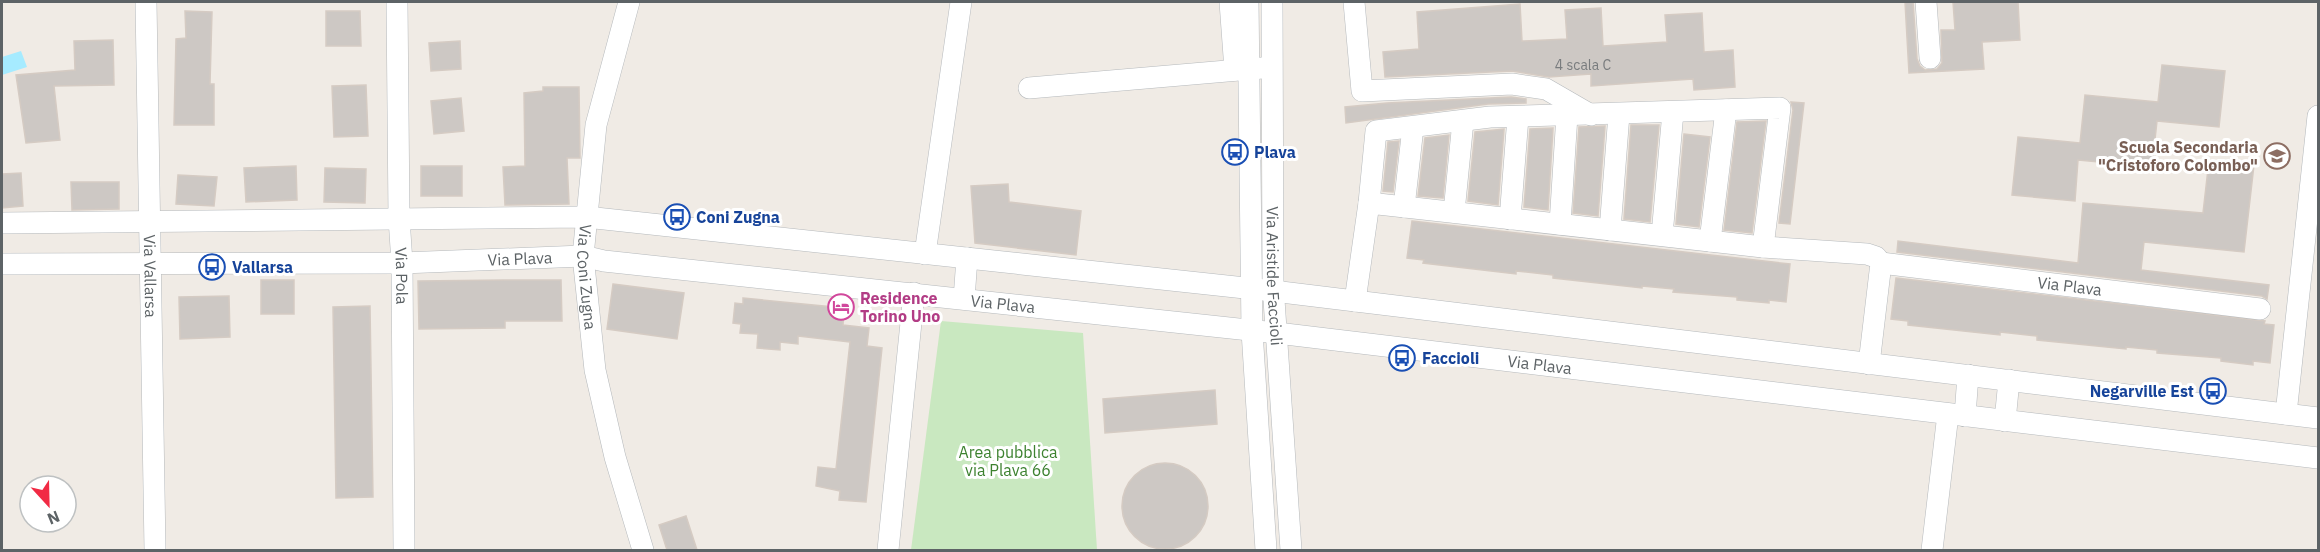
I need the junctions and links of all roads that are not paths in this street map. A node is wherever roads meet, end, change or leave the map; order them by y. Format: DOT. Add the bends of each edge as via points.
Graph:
graph roads {
  1 [pos="146,2"];
  2 [pos="398,2"];
  3 [pos="629,2"];
  4 [pos="961,2"];
  5 [pos="1230,2"];
  6 [pos="1248,2"];
  7 [pos="1272,2"];
  8 [pos="1354,2"];
  9 [pos="1926,2"];
  10 [pos="1930,58"];
  11 [pos="1272,68"];
  12 [pos="1242,70"];
  13 [pos="1029,88"];
  14 [pos="1726,110"];
  15 [pos="1672,112"];
  16 [pos="1620,114"];
  17 [pos="1567,115"];
  18 [pos="1592,115"];
  19 [pos="2319,116"];
  20 [pos="1518,117"];
  21 [pos="1463,121"];
  22 [pos="1413,127"];
  23 [pos="1368,203"];
  24 [pos="1404,207"];
  25 [pos="1454,212"];
  26 [pos="586,217"];
  27 [pos="399,218"];
  28 [pos="1510,219"];
  29 [pos="149,222"];
  30 [pos="2,223"];
  31 [pos="1560,224"];
  32 [pos="1610,230"];
  33 [pos="1662,236"];
  34 [pos="1710,241"];
  35 [pos="1763,247"];
  36 [pos="925,254"];
  37 [pos="583,256"];
  38 [pos="967,258"];
  39 [pos="2310,261"];
  40 [pos="149,263"];
  41 [pos="402,263"];
  42 [pos="1881,263"];
  43 [pos="2,264"];
  44 [pos="1252,290"];
  45 [pos="1273,291"];
  46 [pos="914,293"];
  47 [pos="964,299"];
  48 [pos="1355,301"];
  49 [pos="2260,309"];
  50 [pos="1252,331"];
  51 [pos="1277,333"];
  52 [pos="1869,364"];
  53 [pos="1968,375"];
  54 [pos="2009,380"];
  55 [pos="2286,414"];
  56 [pos="1956,415"];
  57 [pos="2319,418"];
  58 [pos="2005,421"];
  59 [pos="2319,459"];
  60 [pos="155,550"];
  61 [pos="404,550"];
  62 [pos="643,550"];
  63 [pos="888,550"];
  64 [pos="1266,550"];
  65 [pos="1291,550"];
  66 [pos="1932,550"];
  1 -- 29 [label="street, Via Vallarsa"];
  2 -- 27 [label="street, Via Pola"];
  3 -- 26 [label="street, Via Coni Zugna" via="596,125"];
  4 -- 36 [label="street"];
  5 -- 12 [label="street"];
  6 -- 12 [label="street, Via Aristide Faccioli"];
  7 -- 11 [label="street, Via Aristide Faccioli"];
  8 -- 18 [label="street" via="1362,91 1512,84 1546,89"];
  9 -- 10 [label="street"];
  11 -- 12 [label="street"];
  11 -- 45 [label="street, Via Aristide Faccioli"];
  12 -- 13 [label="street"];
  12 -- 44 [label="street, Via Aristide Faccioli"];
  14 -- 15 [label="street"];
  14 -- 34 [label="street"];
  14 -- 35 [label="street" via="1780,108"];
  15 -- 16 [label="street"];
  15 -- 33 [label="street"];
  16 -- 18 [label="street"];
  16 -- 32 [label="street"];
  17 -- 18 [label="street"];
  17 -- 20 [label="street"];
  17 -- 31 [label="street"];
  19 -- 39 [label="street"];
  20 -- 21 [label="street"];
  20 -- 28 [label="street"];
  21 -- 22 [label="street"];
  21 -- 25 [label="street"];
  22 -- 23 [label="street" via="1376,131"];
  22 -- 24 [label="street"];
  23 -- 24 [label="street, Via Plava"];
  23 -- 48 [label="street"];
  24 -- 25 [label="street, Via Plava"];
  25 -- 28 [label="street, Via Plava"];
  26 -- 27 [label="street"];
  26 -- 36 [label="street"];
  26 -- 37 [label="street, Via Coni Zugna"];
  27 -- 29 [label="street"];
  27 -- 41 [label="street, Via Pola"];
  28 -- 31 [label="street, Via Plava"];
  29 -- 30 [label="street"];
  29 -- 40 [label="street, Via Vallarsa"];
  31 -- 32 [label="street, Via Plava"];
  32 -- 33 [label="street, Via Plava"];
  33 -- 34 [label="street, Via Plava"];
  34 -- 35 [label="street, Via Plava"];
  35 -- 42 [label="street, Via Plava" via="1867,254"];
  36 -- 38 [label="street"];
  37 -- 41 [label="street, Via Plava"];
  37 -- 46 [label="street, Via Plava"];
  37 -- 62 [label="street, Via Coni Zugna" via="596,370 615,457"];
  38 -- 44 [label="street"];
  38 -- 47 [label="street"];
  39 -- 55 [label="street"];
  40 -- 41 [label="street, Via Plava"];
  40 -- 43 [label="street, Via Plava"];
  40 -- 60 [label="street, Via Vallarsa"];
  41 -- 61 [label="street, Via Pola"];
  42 -- 49 [label="street, Via Plava"];
  42 -- 52 [label="street"];
  44 -- 45 [label="street"];
  44 -- 50 [label="street, Via Aristide Faccioli"];
  45 -- 48 [label="street"];
  45 -- 51 [label="street, Via Aristide Faccioli"];
  46 -- 47 [label="street, Via Plava"];
  46 -- 63 [label="street"];
  47 -- 50 [label="street, Via Plava"];
  48 -- 52 [label="street"];
  50 -- 51 [label="street, Via Plava"];
  50 -- 64 [label="street, Via Aristide Faccioli"];
  51 -- 56 [label="street, Via Plava"];
  51 -- 65 [label="street, Via Aristide Faccioli"];
  52 -- 53 [label="street"];
  53 -- 54 [label="street"];
  53 -- 56 [label="street"];
  54 -- 55 [label="street"];
  54 -- 58 [label="street"];
  55 -- 57 [label="street"];
  56 -- 58 [label="street, Via Plava"];
  56 -- 66 [label="street"];
  58 -- 59 [label="street, Via Plava"];
}
